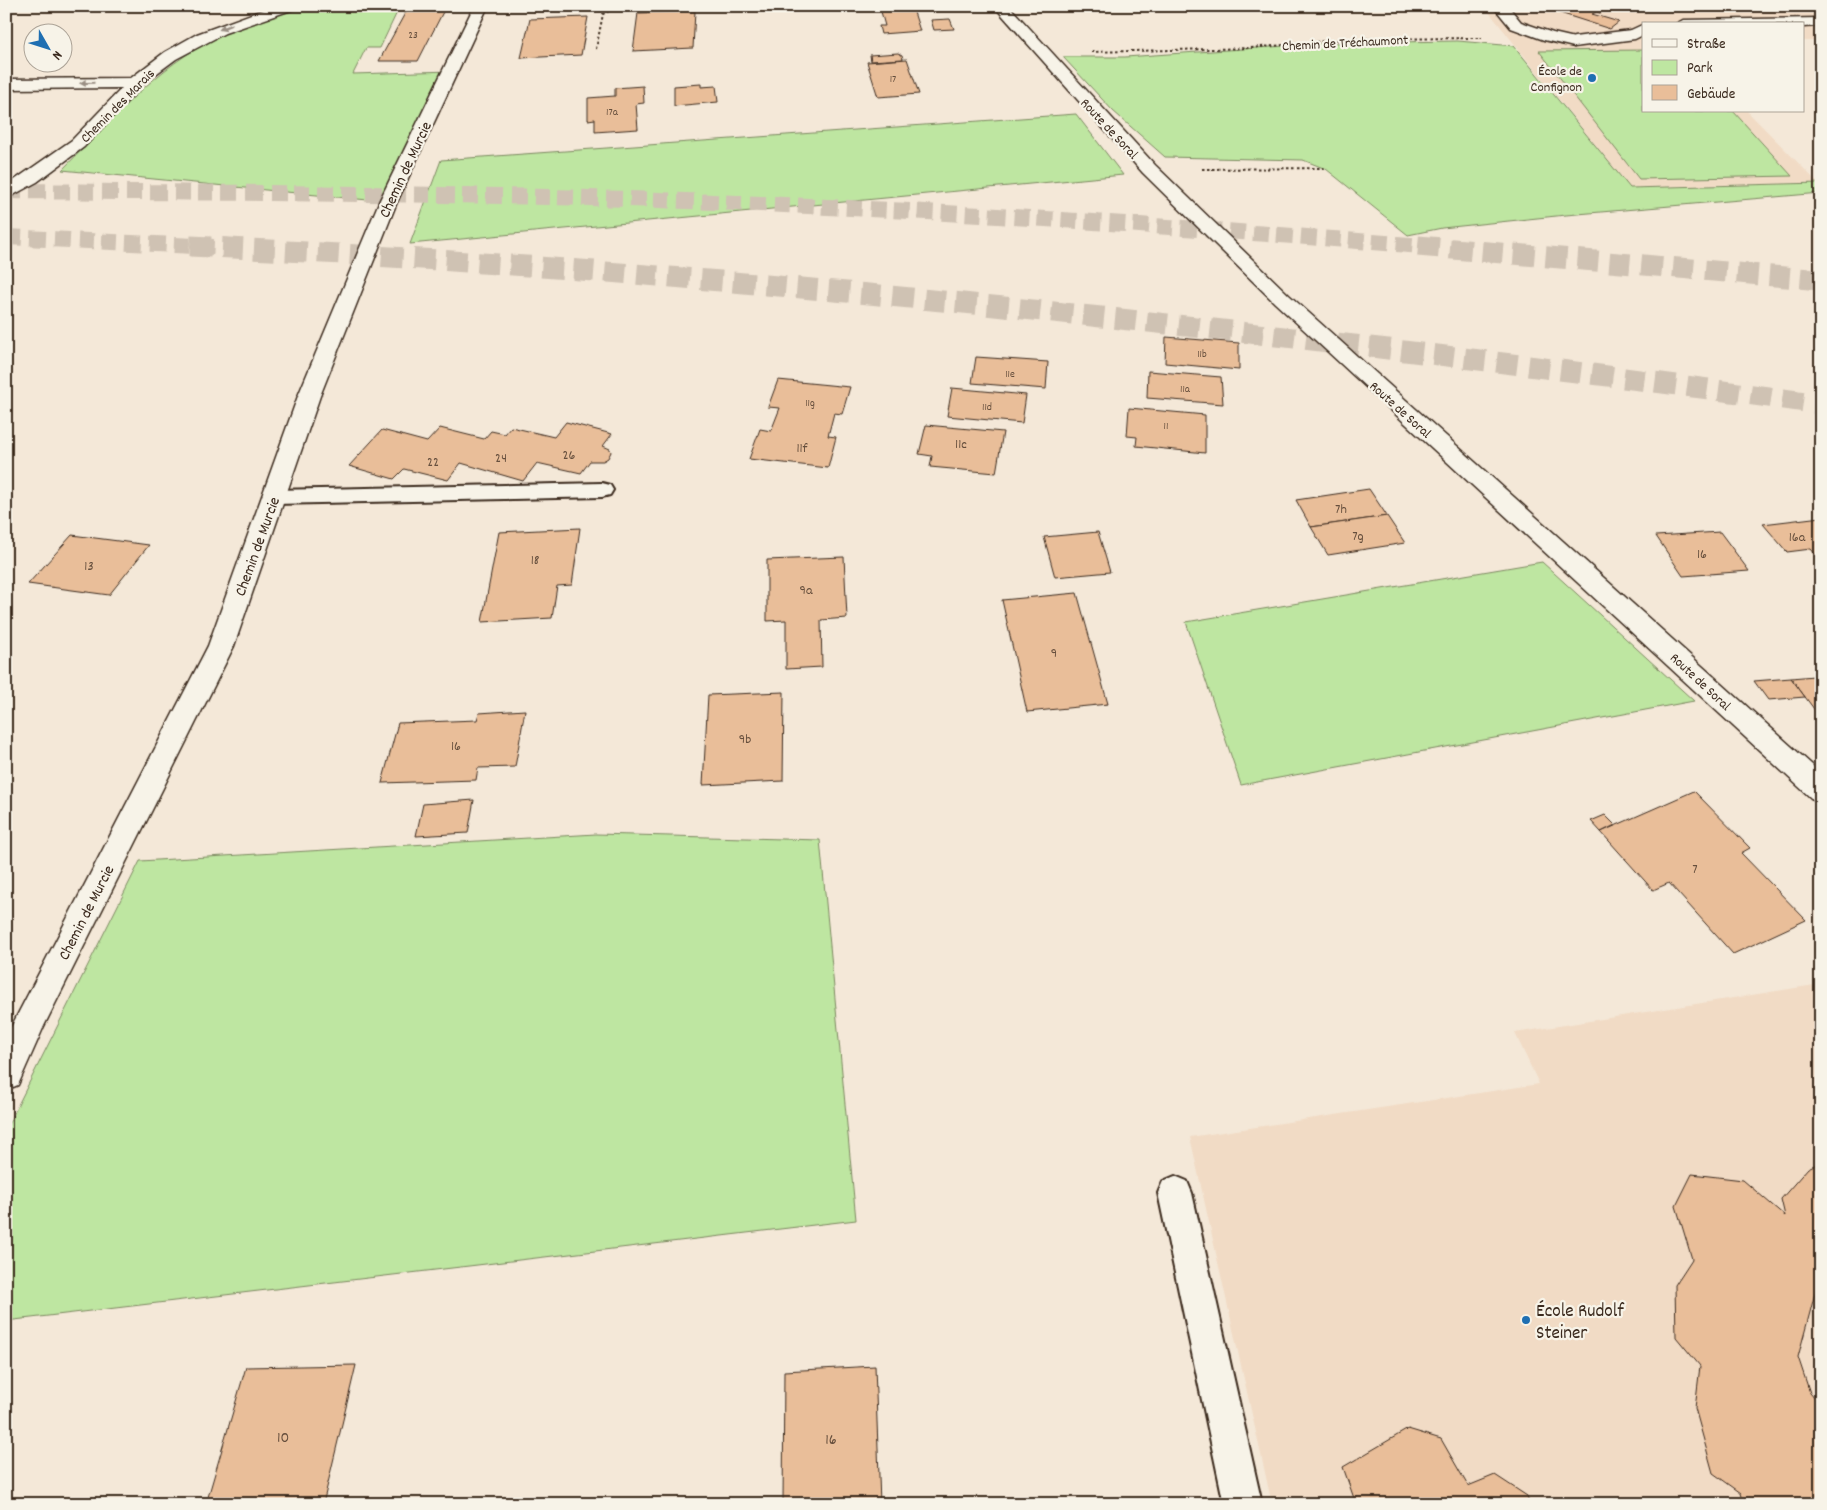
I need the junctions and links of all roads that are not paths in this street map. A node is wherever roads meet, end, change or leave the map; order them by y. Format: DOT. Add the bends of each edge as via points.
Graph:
graph roads {
  1 [pos="289,6"];
  2 [pos="481,6"];
  3 [pos="1001,6"];
  4 [pos="1500,6"];
  5 [pos="1804,22"];
  6 [pos="1821,22"];
  7 [pos="1642,28"];
  8 [pos="135,83"];
  9 [pos="6,84"];
  10 [pos="6,194"];
  11 [pos="602,490"];
  12 [pos="274,497"];
  13 [pos="1821,790"];
  14 [pos="6,1074"];
  15 [pos="1175,1193"];
  16 [pos="1243,1504"];
  1 -- 8 [label="street, Chemin des Marais, one-way" via="209,34 180,49"];
  2 -- 12 [label="street, Chemin de Murcie" via="388,202 309,396"];
  3 -- 13 [label="street, Route de Soral" via="1148,170 1345,358"];
  4 -- 7 [label="street" via="1516,25 1548,37 1574,42 1635,34"];
  5 -- 6 [label="street"];
  8 -- 9 [label="street, one-way"];
  8 -- 10 [label="street, Chemin des Marais" via="100,123 66,154"];
  11 -- 12 [label="lane"];
  12 -- 14 [label="street, Chemin de Murcie" via="221,646"];
  15 -- 16 [label="lane"];
}
